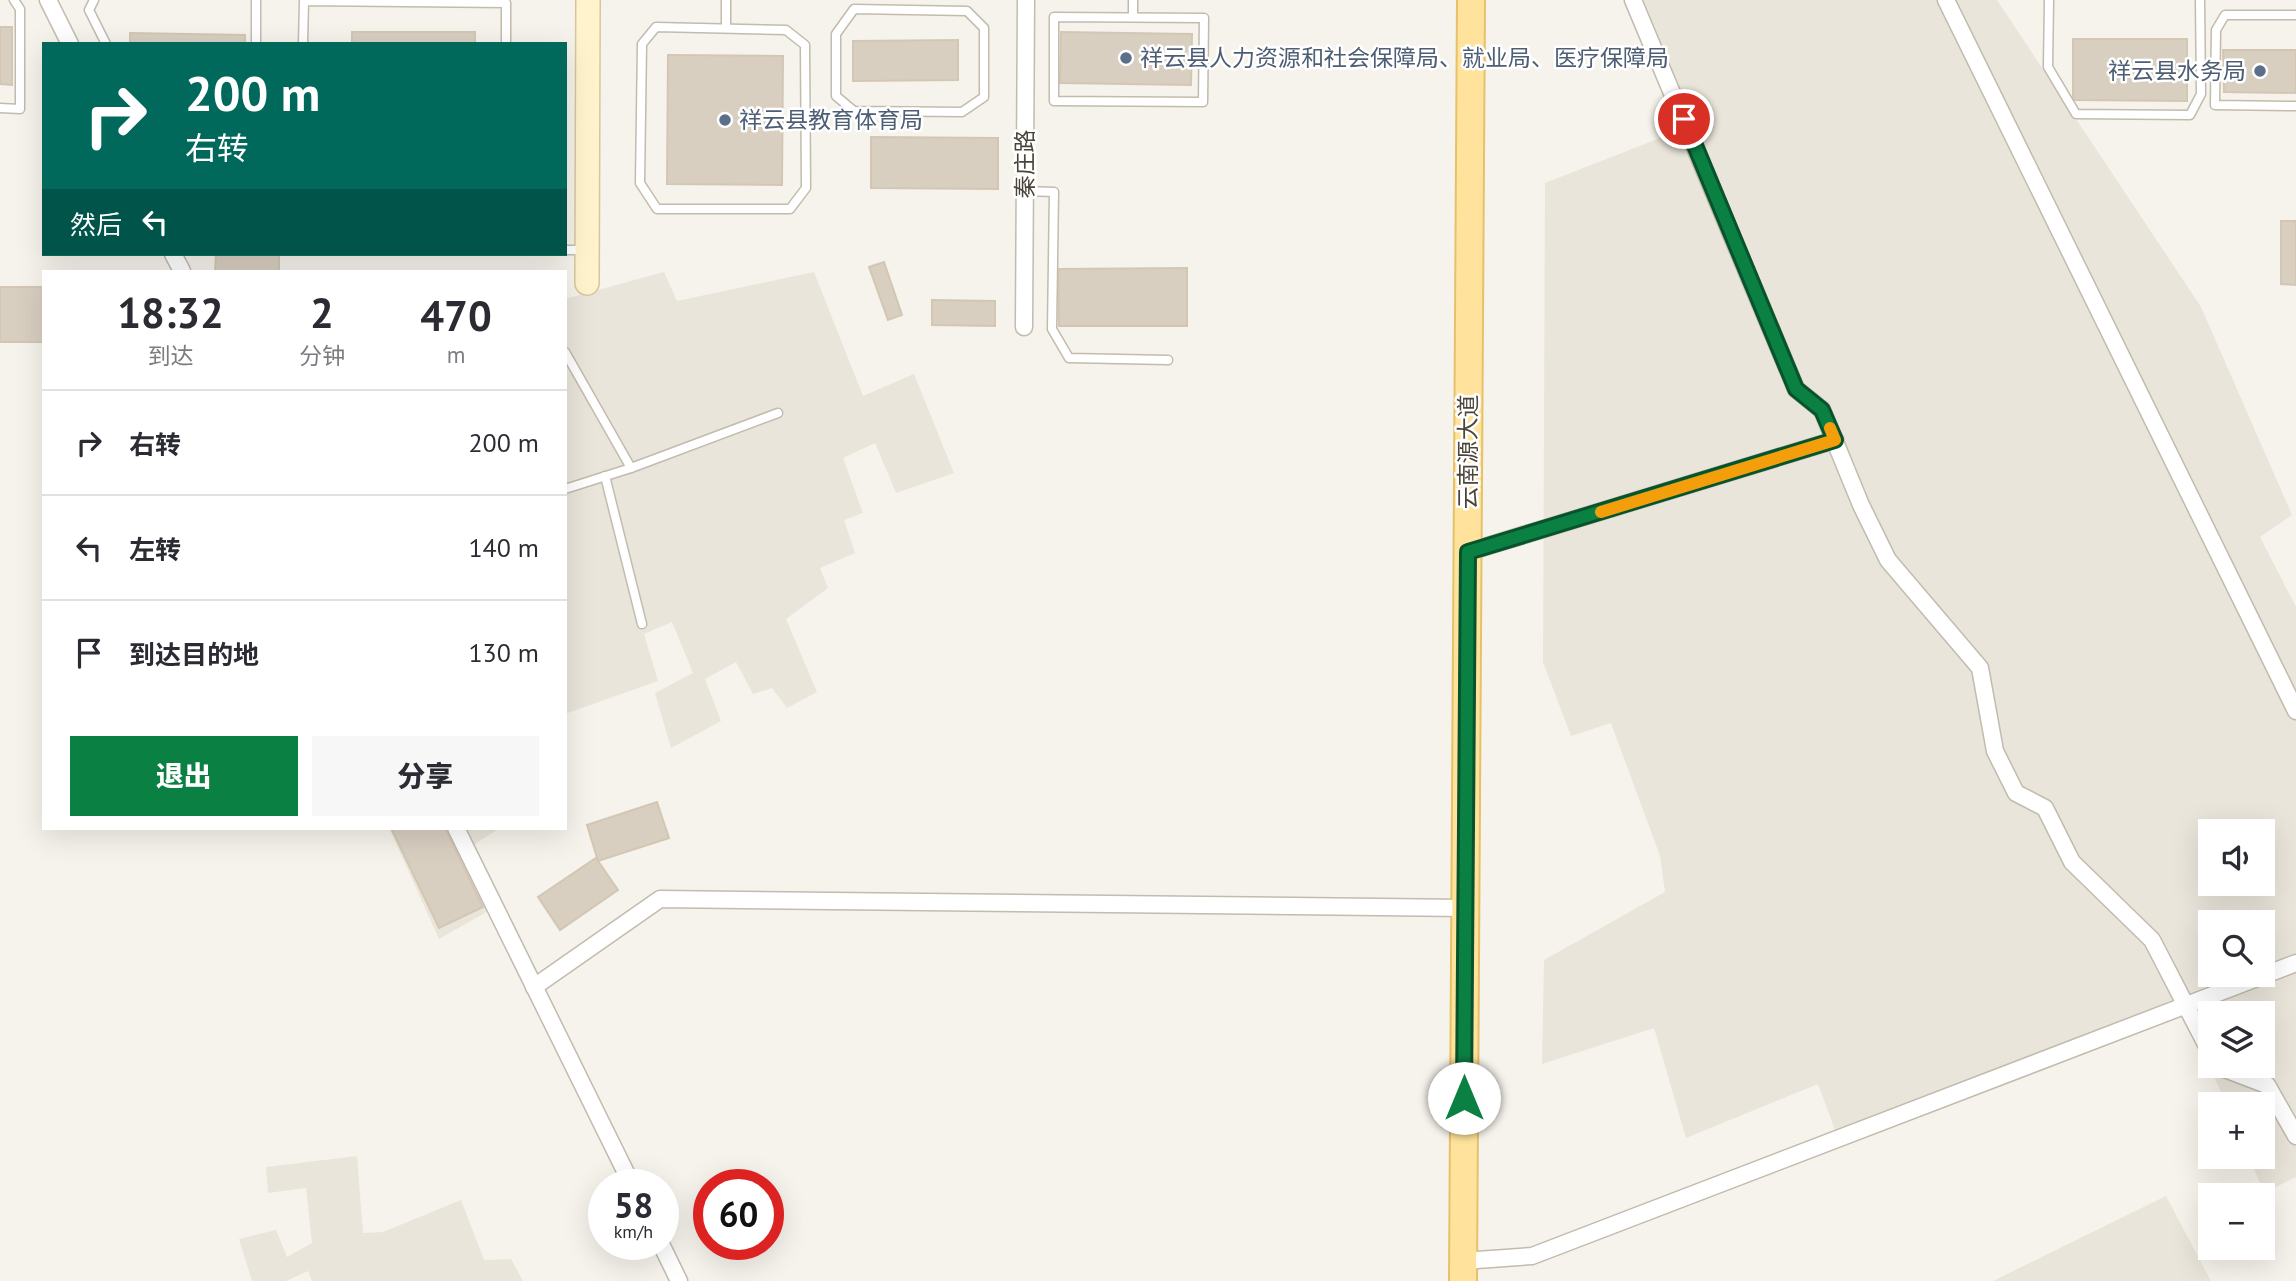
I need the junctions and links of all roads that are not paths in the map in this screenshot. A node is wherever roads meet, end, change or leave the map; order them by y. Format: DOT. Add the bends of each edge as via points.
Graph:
graph roads {
  1 [pos="14,0"];
  2 [pos="48,0"];
  3 [pos="94,0"];
  4 [pos="256,0"];
  5 [pos="589,0"];
  6 [pos="726,0"];
  7 [pos="1026,0"];
  8 [pos="1133,0"];
  9 [pos="1471,0"];
  10 [pos="1633,0"];
  11 [pos="1946,0"];
  12 [pos="2049,0"];
  13 [pos="2200,0"];
  14 [pos="364,1"];
  15 [pos="895,4"];
  16 [pos="2296,15"];
  17 [pos="1133,17"];
  18 [pos="726,27"];
  19 [pos="69,42"];
  20 [pos="105,42"];
  21 [pos="257,42"];
  22 [pos="303,42"];
  23 [pos="506,42"];
  24 [pos="2296,106"];
  25 [pos="0,108"];
  26 [pos="1025,191"];
  27 [pos="576,250"];
  28 [pos="587,283"];
  29 [pos="1024,327"];
  30 [pos="567,356"];
  31 [pos="1168,360"];
  32 [pos="778,413"];
  33 [pos="1835,440"];
  34 [pos="631,468"];
  35 [pos="604,476"];
  36 [pos="567,488"];
  37 [pos="1468,552"];
  38 [pos="642,624"];
  39 [pos="2296,711"];
  40 [pos="457,830"];
  41 [pos="1465,908"];
  42 [pos="2296,963"];
  43 [pos="534,987"];
  44 [pos="2187,1005"];
  45 [pos="2198,1027"];
  46 [pos="2249,1078"];
  47 [pos="2296,1136"];
  48 [pos="624,1169"];
  49 [pos="669,1260"];
  50 [pos="1463,1271"];
  51 [pos="679,1281"];
  1 -- 25 [label="lane" via="20,9 20,108"];
  2 -- 19 [label="street"];
  3 -- 20 [label="lane" via="89,10"];
  4 -- 21 [label="lane"];
  5 -- 27 [label="street"];
  6 -- 18 [label="lane"];
  7 -- 26 [label="street, 秦庄路"];
  8 -- 17 [label="lane"];
  9 -- 37 [label="main road, 云南源大道"];
  10 -- 33 [label="street" via="1796,389 1822,410"];
  11 -- 39 [label="street"];
  12 -- 13 [label="lane" via="2048,67 2076,114 2190,115 2201,94"];
  14 -- 22 [label="lane" via="304,1"];
  14 -- 23 [label="lane" via="506,3"];
  15 -- 15 [label="lane" via="855,9 836,34 836,96 853,111 962,112 984,97 984,28 967,11"];
  16 -- 24 [label="lane" via="2225,15 2216,30 2216,105"];
  17 -- 17 [label="lane" via="1203,18 1203,102 1054,101 1054,17"];
  18 -- 18 [label="lane" via="656,27 642,44 640,183 657,209 790,209 806,188 805,45 786,30"];
  26 -- 29 [label="street, 秦庄路"];
  26 -- 31 [label="lane" via="1054,192 1052,329 1069,358"];
  27 -- 28 [label="street"];
  30 -- 34 [label="lane"];
  32 -- 34 [label="lane"];
  33 -- 37 [label="street"];
  33 -- 44 [label="street" via="1888,559 1980,668 1995,751 2016,793 2045,808 2073,862 2152,940"];
  34 -- 35 [label="lane"];
  35 -- 36 [label="lane"];
  35 -- 38 [label="lane"];
  37 -- 41 [label="main road, 云南源大道"];
  40 -- 43 [label="street"];
  41 -- 43 [label="street" via="660,899"];
  41 -- 50 [label="main road, 云南源大道"];
  42 -- 44 [label="street"];
  43 -- 48 [label="street"];
  44 -- 45 [label="street"];
  44 -- 50 [label="street" via="1532,1256"];
  46 -- 47 [label="street" via="2267,1085"];
  49 -- 51 [label="street"];
}
